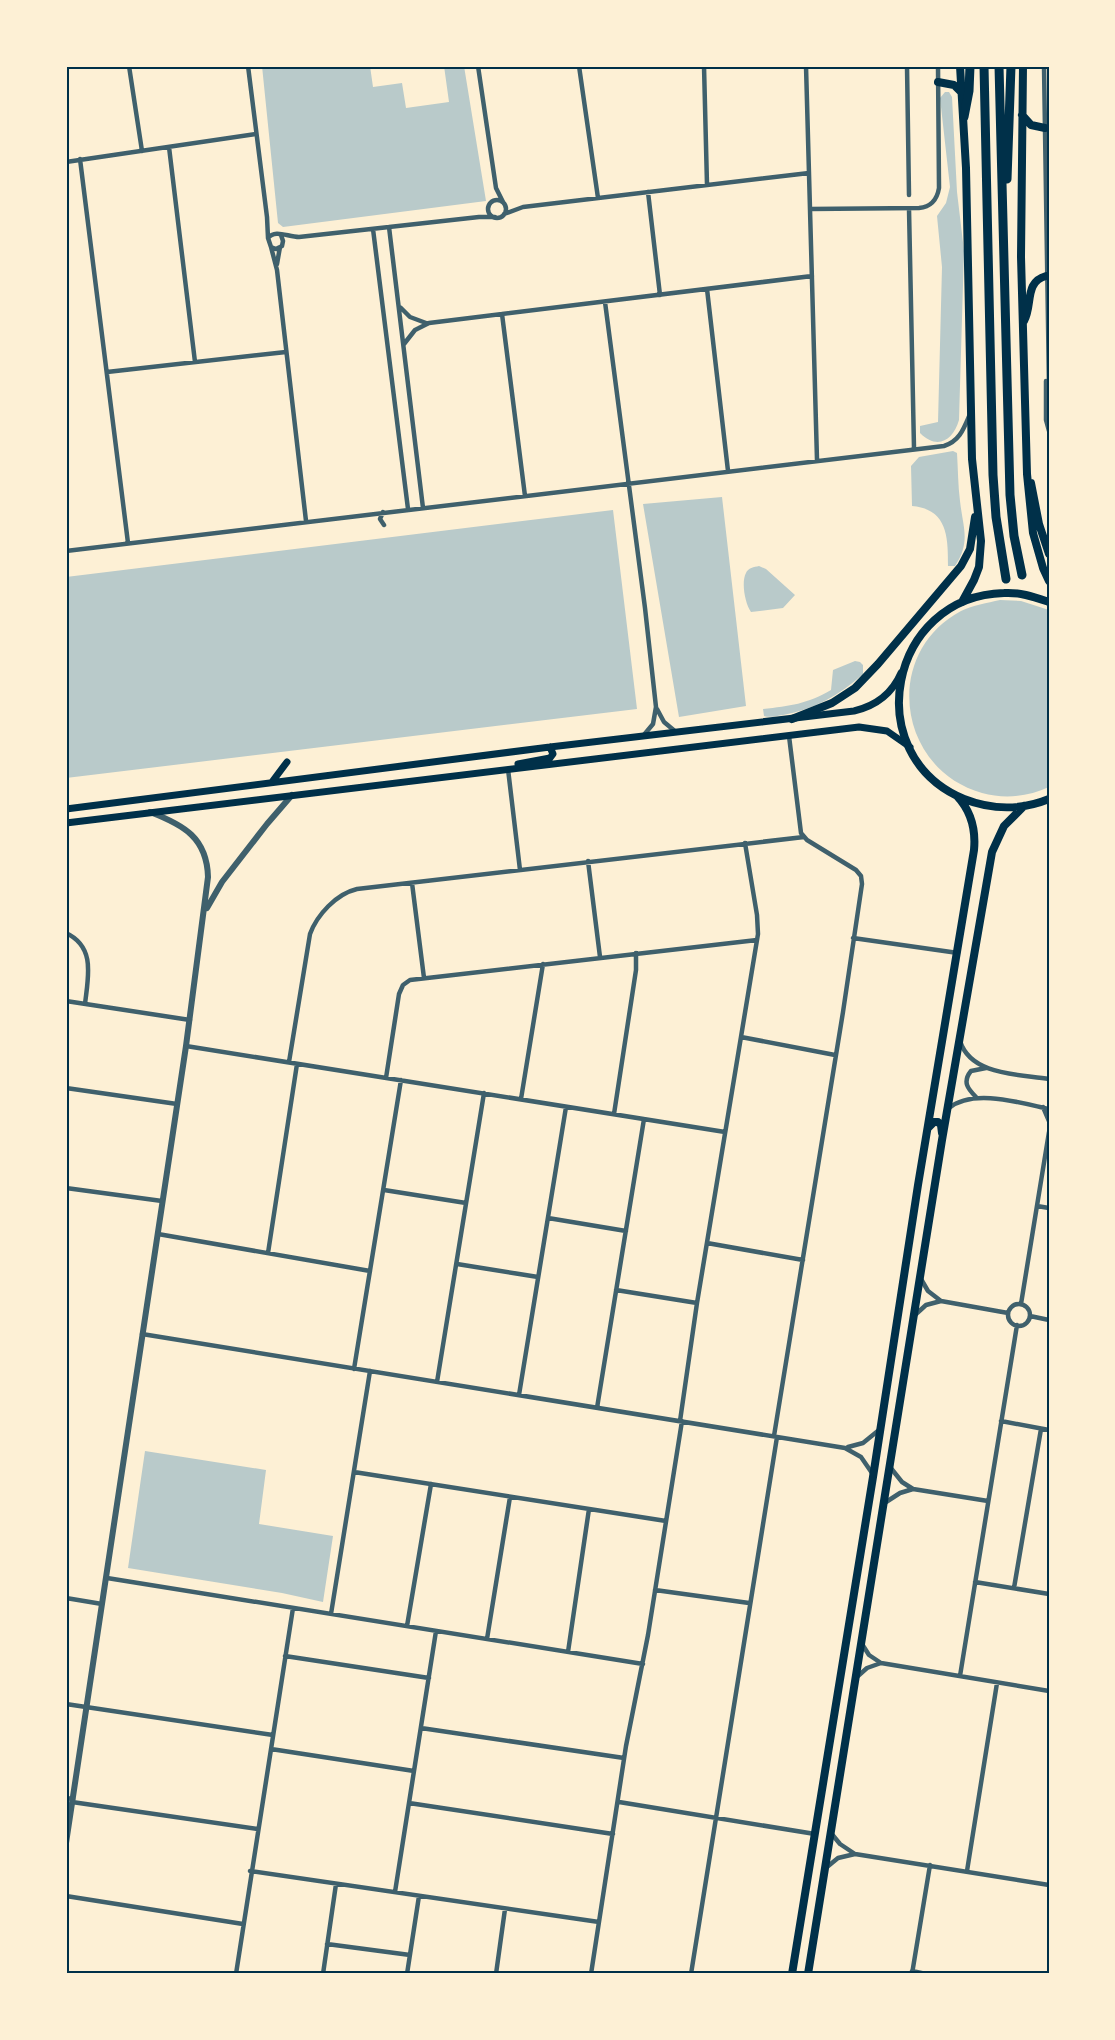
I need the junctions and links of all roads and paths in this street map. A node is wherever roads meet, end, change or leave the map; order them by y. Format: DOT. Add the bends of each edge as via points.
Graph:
graph roads {
  1 [pos="129,66"];
  2 [pos="248,66"];
  3 [pos="478,66"];
  4 [pos="579,66"];
  5 [pos="704,66"];
  6 [pos="806,66"];
  7 [pos="907,66"];
  8 [pos="938,66"];
  9 [pos="960,66"];
  10 [pos="970,66"];
  11 [pos="984,66"];
  12 [pos="999,66"];
  13 [pos="1011,66"];
  14 [pos="1023,66"];
  15 [pos="1044,66"];
  16 [pos="938,82"];
  17 [pos="1047,88"];
  18 [pos="962,93"];
  19 [pos="1022,115"];
  20 [pos="964,117"];
  21 [pos="1044,128"];
  22 [pos="256,134"];
  23 [pos="169,147"];
  24 [pos="142,151"];
  25 [pos="80,159"];
  26 [pos="66,162"];
  27 [pos="1047,165"];
  28 [pos="809,173"];
  29 [pos="706,185"];
  30 [pos="496,188"];
  31 [pos="648,192"];
  32 [pos="909,195"];
  33 [pos="598,198"];
  34 [pos="1003,199"];
  35 [pos="493,201"];
  36 [pos="504,203"];
  37 [pos="489,207"];
  38 [pos="523,207"];
  39 [pos="810,209"];
  40 [pos="909,209"];
  41 [pos="504,214"];
  42 [pos="267,217"];
  43 [pos="495,217"];
  44 [pos="474,218"];
  45 [pos="389,227"];
  46 [pos="373,229"];
  47 [pos="279,234"];
  48 [pos="299,237"];
  49 [pos="1048,237"];
  50 [pos="268,238"];
  51 [pos="281,246"];
  52 [pos="271,247"];
  53 [pos="277,270"];
  54 [pos="812,276"];
  55 [pos="1046,276"];
  56 [pos="706,289"];
  57 [pos="660,295"];
  58 [pos="605,302"];
  59 [pos="399,306"];
  60 [pos="502,314"];
  61 [pos="1023,322"];
  62 [pos="429,323"];
  63 [pos="404,344"];
  64 [pos="286,352"];
  65 [pos="195,362"];
  66 [pos="1047,367"];
  67 [pos="107,372"];
  68 [pos="1049,385"];
  69 [pos="972,408"];
  70 [pos="1049,431"];
  71 [pos="914,448"];
  72 [pos="817,460"];
  73 [pos="728,471"];
  74 [pos="1027,474"];
  75 [pos="628,483"];
  76 [pos="525,496"];
  77 [pos="976,507"];
  78 [pos="423,508"];
  79 [pos="408,509"];
  80 [pos="383,512"];
  81 [pos="306,521"];
  82 [pos="384,525"];
  83 [pos="128,543"];
  84 [pos="66,551"];
  85 [pos="1049,554"];
  86 [pos="1022,575"];
  87 [pos="1006,579"];
  88 [pos="1049,581"];
  89 [pos="962,602"];
  90 [pos="1049,602"];
  91 [pos="902,671"];
  92 [pos="656,707"];
  93 [pos="792,719"];
  94 [pos="678,733"];
  95 [pos="789,736"];
  96 [pos="642,737"];
  97 [pos="550,747"];
  98 [pos="910,747"];
  99 [pos="287,762"];
  100 [pos="508,769"];
  101 [pos="272,782"];
  102 [pos="292,795"];
  103 [pos="957,796"];
  104 [pos="1049,799"];
  105 [pos="1024,806"];
  106 [pos="68,807"];
  107 [pos="149,812"];
  108 [pos="66,823"];
  109 [pos="804,837"];
  110 [pos="745,843"];
  111 [pos="588,861"];
  112 [pos="520,870"];
  113 [pos="411,883"];
  114 [pos="205,912"];
  115 [pos="66,933"];
  116 [pos="853,938"];
  117 [pos="757,940"];
  118 [pos="636,953"];
  119 [pos="958,953"];
  120 [pos="600,957"];
  121 [pos="543,964"];
  122 [pos="424,978"];
  123 [pos="66,1001"];
  124 [pos="85,1004"];
  125 [pos="190,1020"];
  126 [pos="741,1037"];
  127 [pos="960,1040"];
  128 [pos="186,1046"];
  129 [pos="836,1055"];
  130 [pos="289,1062"];
  131 [pos="297,1064"];
  132 [pos="986,1068"];
  133 [pos="386,1078"];
  134 [pos="1049,1079"];
  135 [pos="401,1080"];
  136 [pos="66,1088"];
  137 [pos="484,1093"];
  138 [pos="976,1097"];
  139 [pos="521,1099"];
  140 [pos="177,1104"];
  141 [pos="566,1107"];
  142 [pos="1043,1107"];
  143 [pos="1049,1108"];
  144 [pos="947,1110"];
  145 [pos="614,1114"];
  146 [pos="644,1119"];
  147 [pos="1049,1121"];
  148 [pos="928,1128"];
  149 [pos="725,1132"];
  150 [pos="1049,1132"];
  151 [pos="942,1140"];
  152 [pos="66,1188"];
  153 [pos="384,1190"];
  154 [pos="162,1201"];
  155 [pos="466,1203"];
  156 [pos="1037,1206"];
  157 [pos="1049,1208"];
  158 [pos="548,1218"];
  159 [pos="626,1231"];
  160 [pos="158,1234"];
  161 [pos="707,1243"];
  162 [pos="268,1253"];
  163 [pos="803,1260"];
  164 [pos="457,1264"];
  165 [pos="370,1271"];
  166 [pos="921,1276"];
  167 [pos="538,1278"];
  168 [pos="616,1290"];
  169 [pos="941,1301"];
  170 [pos="697,1303"];
  171 [pos="1021,1304"];
  172 [pos="1008,1313"];
  173 [pos="915,1315"];
  174 [pos="1030,1316"];
  175 [pos="1049,1320"];
  176 [pos="1017,1325"];
  177 [pos="142,1334"];
  178 [pos="354,1369"];
  179 [pos="370,1371"];
  180 [pos="437,1382"];
  181 [pos="519,1395"];
  182 [pos="597,1408"];
  183 [pos="681,1421"];
  184 [pos="1001,1421"];
  185 [pos="881,1427"];
  186 [pos="1041,1429"];
  187 [pos="1049,1430"];
  188 [pos="775,1437"];
  189 [pos="845,1448"];
  190 [pos="890,1466"];
  191 [pos="354,1472"];
  192 [pos="873,1477"];
  193 [pos="431,1484"];
  194 [pos="913,1489"];
  195 [pos="510,1497"];
  196 [pos="988,1501"];
  197 [pos="883,1504"];
  198 [pos="589,1509"];
  199 [pos="666,1521"];
  200 [pos="107,1578"];
  201 [pos="975,1582"];
  202 [pos="1014,1588"];
  203 [pos="655,1590"];
  204 [pos="1049,1594"];
  205 [pos="66,1598"];
  206 [pos="749,1603"];
  207 [pos="102,1604"];
  208 [pos="293,1608"];
  209 [pos="331,1614"];
  210 [pos="407,1626"];
  211 [pos="436,1631"];
  212 [pos="487,1639"];
  213 [pos="862,1642"];
  214 [pos="568,1652"];
  215 [pos="285,1656"];
  216 [pos="881,1663"];
  217 [pos="643,1664"];
  218 [pos="960,1676"];
  219 [pos="429,1678"];
  220 [pos="856,1678"];
  221 [pos="997,1683"];
  222 [pos="1049,1691"];
  223 [pos="66,1704"];
  224 [pos="86,1708"];
  225 [pos="421,1728"];
  226 [pos="273,1735"];
  227 [pos="271,1749"];
  228 [pos="624,1758"];
  229 [pos="414,1771"];
  230 [pos="70,1800"];
  231 [pos="619,1802"];
  232 [pos="409,1803"];
  233 [pos="716,1818"];
  234 [pos="258,1829"];
  235 [pos="831,1833"];
  236 [pos="613,1834"];
  237 [pos="815,1834"];
  238 [pos="66,1842"];
  239 [pos="855,1854"];
  240 [pos="930,1865"];
  241 [pos="825,1869"];
  242 [pos="250,1871"];
  243 [pos="967,1871"];
  244 [pos="336,1884"];
  245 [pos="1049,1884"];
  246 [pos="395,1892"];
  247 [pos="66,1896"];
  248 [pos="418,1896"];
  249 [pos="505,1909"];
  250 [pos="599,1922"];
  251 [pos="243,1924"];
  252 [pos="327,1944"];
  253 [pos="410,1954"];
  254 [pos="912,1973"];
  255 [pos="236,1974"];
  256 [pos="323,1974"];
  257 [pos="407,1974"];
  258 [pos="496,1974"];
  259 [pos="591,1974"];
  260 [pos="690,1974"];
  261 [pos="792,1974"];
  262 [pos="808,1974"];
  263 [pos="926,1974"];
  1 -- 24 [label="street"];
  2 -- 22 [label="street"];
  3 -- 30 [label="street"];
  4 -- 33 [label="street"];
  5 -- 29 [label="street"];
  6 -- 28 [label="street"];
  7 -- 32 [label="street"];
  8 -- 16 [label="street"];
  9 -- 18 [label="main road"];
  10 -- 20 [label="highway"];
  11 -- 87 [label="highway" via="993,475"];
  12 -- 34 [label="highway"];
  13 -- 34 [label="highway"];
  14 -- 19 [label="main road"];
  15 -- 17 [label="street"];
  16 -- 18 [label="main road" via="954,85"];
  16 -- 40 [label="street" via="938,195 928,206"];
  17 -- 21 [label="street"];
  18 -- 20 [label="main road"];
  19 -- 21 [label="main road" via="1031,125"];
  19 -- 61 [label="main road"];
  20 -- 69 [label="main road"];
  21 -- 27 [label="street"];
  22 -- 23 [label="street"];
  22 -- 42 [label="street"];
  23 -- 24 [label="street"];
  23 -- 65 [label="street"];
  24 -- 25 [label="street"];
  25 -- 26 [label="street"];
  25 -- 67 [label="street"];
  27 -- 49 [label="street"];
  28 -- 29 [label="street"];
  28 -- 39 [label="street"];
  29 -- 31 [label="street"];
  30 -- 35 [label="street"];
  30 -- 36 [label="street"];
  31 -- 33 [label="street"];
  31 -- 57 [label="street"];
  33 -- 38 [label="street"];
  34 -- 86 [label="highway" via="1010,495"];
  35 -- 36 [label="street"];
  35 -- 37 [label="street"];
  36 -- 38 [label="street"];
  36 -- 41 [label="street"];
  37 -- 43 [label="street"];
  37 -- 44 [label="street"];
  38 -- 41 [label="street"];
  39 -- 40 [label="street"];
  39 -- 54 [label="street"];
  40 -- 71 [label="street"];
  41 -- 43 [label="street"];
  42 -- 47 [label="street"];
  42 -- 50 [label="street"];
  43 -- 44 [label="street"];
  44 -- 45 [label="street"];
  45 -- 46 [label="street"];
  45 -- 59 [label="street"];
  46 -- 48 [label="street"];
  46 -- 79 [label="street"];
  47 -- 48 [label="street"];
  47 -- 50 [label="street"];
  47 -- 51 [label="street" via="283,239"];
  48 -- 51 [label="street"];
  49 -- 55 [label="street"];
  50 -- 52 [label="street"];
  51 -- 52 [label="street"];
  51 -- 53 [label="street"];
  52 -- 53 [label="street"];
  53 -- 64 [label="street"];
  54 -- 56 [label="street"];
  54 -- 72 [label="street"];
  55 -- 61 [label="main road" via="1031,288"];
  55 -- 66 [label="street"];
  56 -- 57 [label="street"];
  56 -- 73 [label="street"];
  57 -- 58 [label="street"];
  58 -- 60 [label="street"];
  58 -- 75 [label="street"];
  59 -- 62 [label="street" via="410,317"];
  59 -- 63 [label="street"];
  60 -- 62 [label="street"];
  60 -- 76 [label="street"];
  61 -- 74 [label="main road"];
  62 -- 63 [label="street" via="415,330"];
  63 -- 78 [label="street"];
  64 -- 65 [label="street"];
  64 -- 81 [label="street"];
  65 -- 67 [label="street"];
  66 -- 68 [label="street"];
  66 -- 70 [label="street"];
  67 -- 83 [label="street"];
  69 -- 71 [label="street" via="953,442"];
  69 -- 77 [label="main road"];
  71 -- 72 [label="street"];
  72 -- 73 [label="street"];
  73 -- 75 [label="street"];
  74 -- 85 [label="main road"];
  74 -- 88 [label="main road" via="1033,532"];
  75 -- 76 [label="street"];
  75 -- 92 [label="street"];
  76 -- 78 [label="street"];
  77 -- 89 [label="main road" via="981,554 974,580"];
  77 -- 93 [label="main road" via="972,540 952,579 878,664 844,696"];
  78 -- 79 [label="street"];
  79 -- 80 [label="street"];
  80 -- 81 [label="street"];
  80 -- 82 [label="street" via="380,519"];
  81 -- 83 [label="street"];
  83 -- 84 [label="street"];
  89 -- 90 [label="main road" via="1006,593"];
  89 -- 91 [label="main road" via="924,630"];
  91 -- 93 [label="main road" via="887,694 863,709"];
  91 -- 98 [label="main road" via="898,703"];
  92 -- 94 [label="street" via="664,722"];
  92 -- 96 [label="street" via="652,724"];
  93 -- 94 [label="main road"];
  94 -- 96 [label="main road"];
  95 -- 98 [label="main road" via="868,727 886,731"];
  95 -- 100 [label="main road"];
  95 -- 109 [label="street"];
  96 -- 97 [label="main road"];
  97 -- 100 [label="main road" via="550,758"];
  97 -- 101 [label="main road"];
  98 -- 103 [label="main road" via="936,782"];
  99 -- 101 [label="main road"];
  100 -- 102 [label="main road"];
  100 -- 112 [label="street"];
  101 -- 106 [label="main road"];
  102 -- 107 [label="main road"];
  102 -- 114 [label="street" via="222,882"];
  103 -- 105 [label="main road" via="990,806"];
  103 -- 119 [label="main road" via="969,814 975,835"];
  104 -- 105 [label="main road"];
  105 -- 127 [label="main road" via="1004,826 992,852"];
  107 -- 108 [label="main road"];
  107 -- 114 [label="street" via="183,827 199,844 208,870"];
  109 -- 110 [label="street"];
  109 -- 116 [label="street" via="861,876"];
  110 -- 111 [label="street"];
  110 -- 117 [label="street" via="757,915"];
  111 -- 112 [label="street"];
  111 -- 120 [label="street"];
  112 -- 113 [label="street"];
  113 -- 122 [label="street"];
  113 -- 130 [label="street" via="346,892 318,919 308,940"];
  114 -- 125 [label="street"];
  115 -- 124 [label="street" via="80,942 88,957"];
  116 -- 119 [label="street"];
  116 -- 129 [label="street"];
  117 -- 118 [label="street"];
  117 -- 126 [label="street"];
  118 -- 120 [label="street"];
  118 -- 145 [label="street"];
  119 -- 148 [label="main road"];
  120 -- 121 [label="street"];
  121 -- 122 [label="street"];
  121 -- 139 [label="street"];
  122 -- 133 [label="street" via="410,980 400,989"];
  123 -- 124 [label="street"];
  124 -- 125 [label="street"];
  125 -- 128 [label="street"];
  126 -- 129 [label="street"];
  126 -- 149 [label="street"];
  127 -- 132 [label="street" via="969,1057"];
  127 -- 144 [label="main road"];
  128 -- 130 [label="street"];
  128 -- 140 [label="street"];
  129 -- 163 [label="street"];
  130 -- 131 [label="street"];
  131 -- 133 [label="street"];
  131 -- 162 [label="street"];
  132 -- 134 [label="street"];
  132 -- 138 [label="street" via="971,1071 966,1079 967,1088"];
  133 -- 135 [label="street"];
  135 -- 137 [label="street"];
  135 -- 153 [label="street"];
  136 -- 140 [label="street"];
  137 -- 139 [label="street"];
  137 -- 155 [label="street"];
  138 -- 142 [label="street"];
  138 -- 144 [label="street" via="960,1100"];
  139 -- 141 [label="street"];
  140 -- 154 [label="street"];
  141 -- 145 [label="street"];
  141 -- 158 [label="street"];
  142 -- 143 [label="street"];
  142 -- 147 [label="street"];
  144 -- 151 [label="main road"];
  145 -- 146 [label="street"];
  146 -- 149 [label="street"];
  146 -- 159 [label="street"];
  148 -- 151 [label="main road" via="934,1122 940,1123"];
  148 -- 185 [label="main road"];
  149 -- 161 [label="street"];
  150 -- 156 [label="street"];
  151 -- 166 [label="main road"];
  152 -- 154 [label="street"];
  153 -- 155 [label="street"];
  153 -- 165 [label="street"];
  154 -- 160 [label="street"];
  155 -- 164 [label="street"];
  156 -- 157 [label="street"];
  156 -- 171 [label="street"];
  158 -- 159 [label="street"];
  158 -- 167 [label="street"];
  159 -- 168 [label="street"];
  160 -- 162 [label="street"];
  160 -- 177 [label="street"];
  161 -- 163 [label="street"];
  161 -- 170 [label="street"];
  162 -- 165 [label="street"];
  163 -- 188 [label="street"];
  164 -- 167 [label="street"];
  164 -- 180 [label="street"];
  165 -- 178 [label="street"];
  166 -- 169 [label="street" via="928,1291"];
  166 -- 173 [label="main road"];
  167 -- 181 [label="street"];
  168 -- 170 [label="street"];
  168 -- 182 [label="street"];
  169 -- 172 [label="street"];
  169 -- 173 [label="street" via="926,1305"];
  170 -- 183 [label="street"];
  171 -- 172 [label="street" via="1014,1305"];
  171 -- 174 [label="street"];
  172 -- 176 [label="street"];
  173 -- 190 [label="main road"];
  174 -- 175 [label="street"];
  174 -- 176 [label="street" via="1024,1324"];
  176 -- 184 [label="street"];
  177 -- 178 [label="street"];
  177 -- 200 [label="street"];
  178 -- 179 [label="street"];
  179 -- 180 [label="street"];
  179 -- 191 [label="street"];
  180 -- 181 [label="street"];
  181 -- 182 [label="street"];
  182 -- 183 [label="street"];
  183 -- 188 [label="street"];
  183 -- 199 [label="street"];
  184 -- 186 [label="street"];
  184 -- 196 [label="street"];
  185 -- 189 [label="street" via="863,1443"];
  185 -- 192 [label="main road"];
  186 -- 187 [label="street"];
  186 -- 202 [label="street"];
  188 -- 189 [label="street"];
  188 -- 206 [label="street"];
  189 -- 192 [label="street" via="861,1457"];
  190 -- 194 [label="street"];
  190 -- 197 [label="main road"];
  191 -- 193 [label="street"];
  191 -- 209 [label="street"];
  192 -- 237 [label="main road"];
  193 -- 195 [label="street"];
  193 -- 210 [label="street"];
  194 -- 196 [label="street"];
  194 -- 197 [label="street"];
  195 -- 198 [label="street"];
  195 -- 212 [label="street"];
  196 -- 201 [label="street"];
  197 -- 213 [label="main road"];
  198 -- 199 [label="street"];
  198 -- 214 [label="street"];
  199 -- 203 [label="street"];
  200 -- 207 [label="street"];
  200 -- 208 [label="street"];
  201 -- 202 [label="street"];
  201 -- 218 [label="street"];
  202 -- 204 [label="street"];
  203 -- 206 [label="street"];
  203 -- 217 [label="street"];
  205 -- 207 [label="street"];
  206 -- 233 [label="street"];
  207 -- 224 [label="street"];
  208 -- 209 [label="street"];
  208 -- 215 [label="street"];
  209 -- 210 [label="street"];
  210 -- 211 [label="street"];
  211 -- 212 [label="street"];
  211 -- 219 [label="street"];
  212 -- 214 [label="street"];
  213 -- 216 [label="street" via="869,1655"];
  213 -- 220 [label="main road"];
  214 -- 217 [label="street"];
  215 -- 219 [label="street"];
  215 -- 226 [label="street"];
  216 -- 218 [label="street"];
  216 -- 220 [label="street"];
  217 -- 228 [label="street"];
  218 -- 221 [label="street"];
  219 -- 225 [label="street"];
  220 -- 235 [label="main road"];
  221 -- 222 [label="street"];
  221 -- 243 [label="street"];
  223 -- 224 [label="street"];
  224 -- 226 [label="street"];
  224 -- 230 [label="street"];
  225 -- 228 [label="street"];
  225 -- 229 [label="street"];
  226 -- 227 [label="street"];
  227 -- 229 [label="street"];
  227 -- 234 [label="street"];
  228 -- 231 [label="street"];
  229 -- 232 [label="street"];
  230 -- 234 [label="street"];
  230 -- 238 [label="street"];
  231 -- 233 [label="street"];
  231 -- 236 [label="street"];
  232 -- 236 [label="street"];
  232 -- 246 [label="street"];
  233 -- 237 [label="street"];
  233 -- 260 [label="street"];
  234 -- 242 [label="street"];
  235 -- 239 [label="street"];
  235 -- 241 [label="main road"];
  236 -- 250 [label="street"];
  237 -- 261 [label="main road"];
  239 -- 240 [label="street"];
  239 -- 241 [label="street" via="838,1858"];
  240 -- 243 [label="street"];
  240 -- 254 [label="street"];
  241 -- 262 [label="main road"];
  242 -- 244 [label="street"];
  242 -- 251 [label="street"];
  243 -- 245 [label="street"];
  244 -- 246 [label="street"];
  244 -- 252 [label="street"];
  246 -- 248 [label="street"];
  247 -- 251 [label="street"];
  248 -- 249 [label="street"];
  248 -- 253 [label="street"];
  249 -- 250 [label="street"];
  249 -- 258 [label="street"];
  250 -- 259 [label="street"];
  251 -- 255 [label="street"];
  252 -- 253 [label="street"];
  252 -- 256 [label="street"];
  253 -- 257 [label="street"];
  254 -- 263 [label="street"];
}
